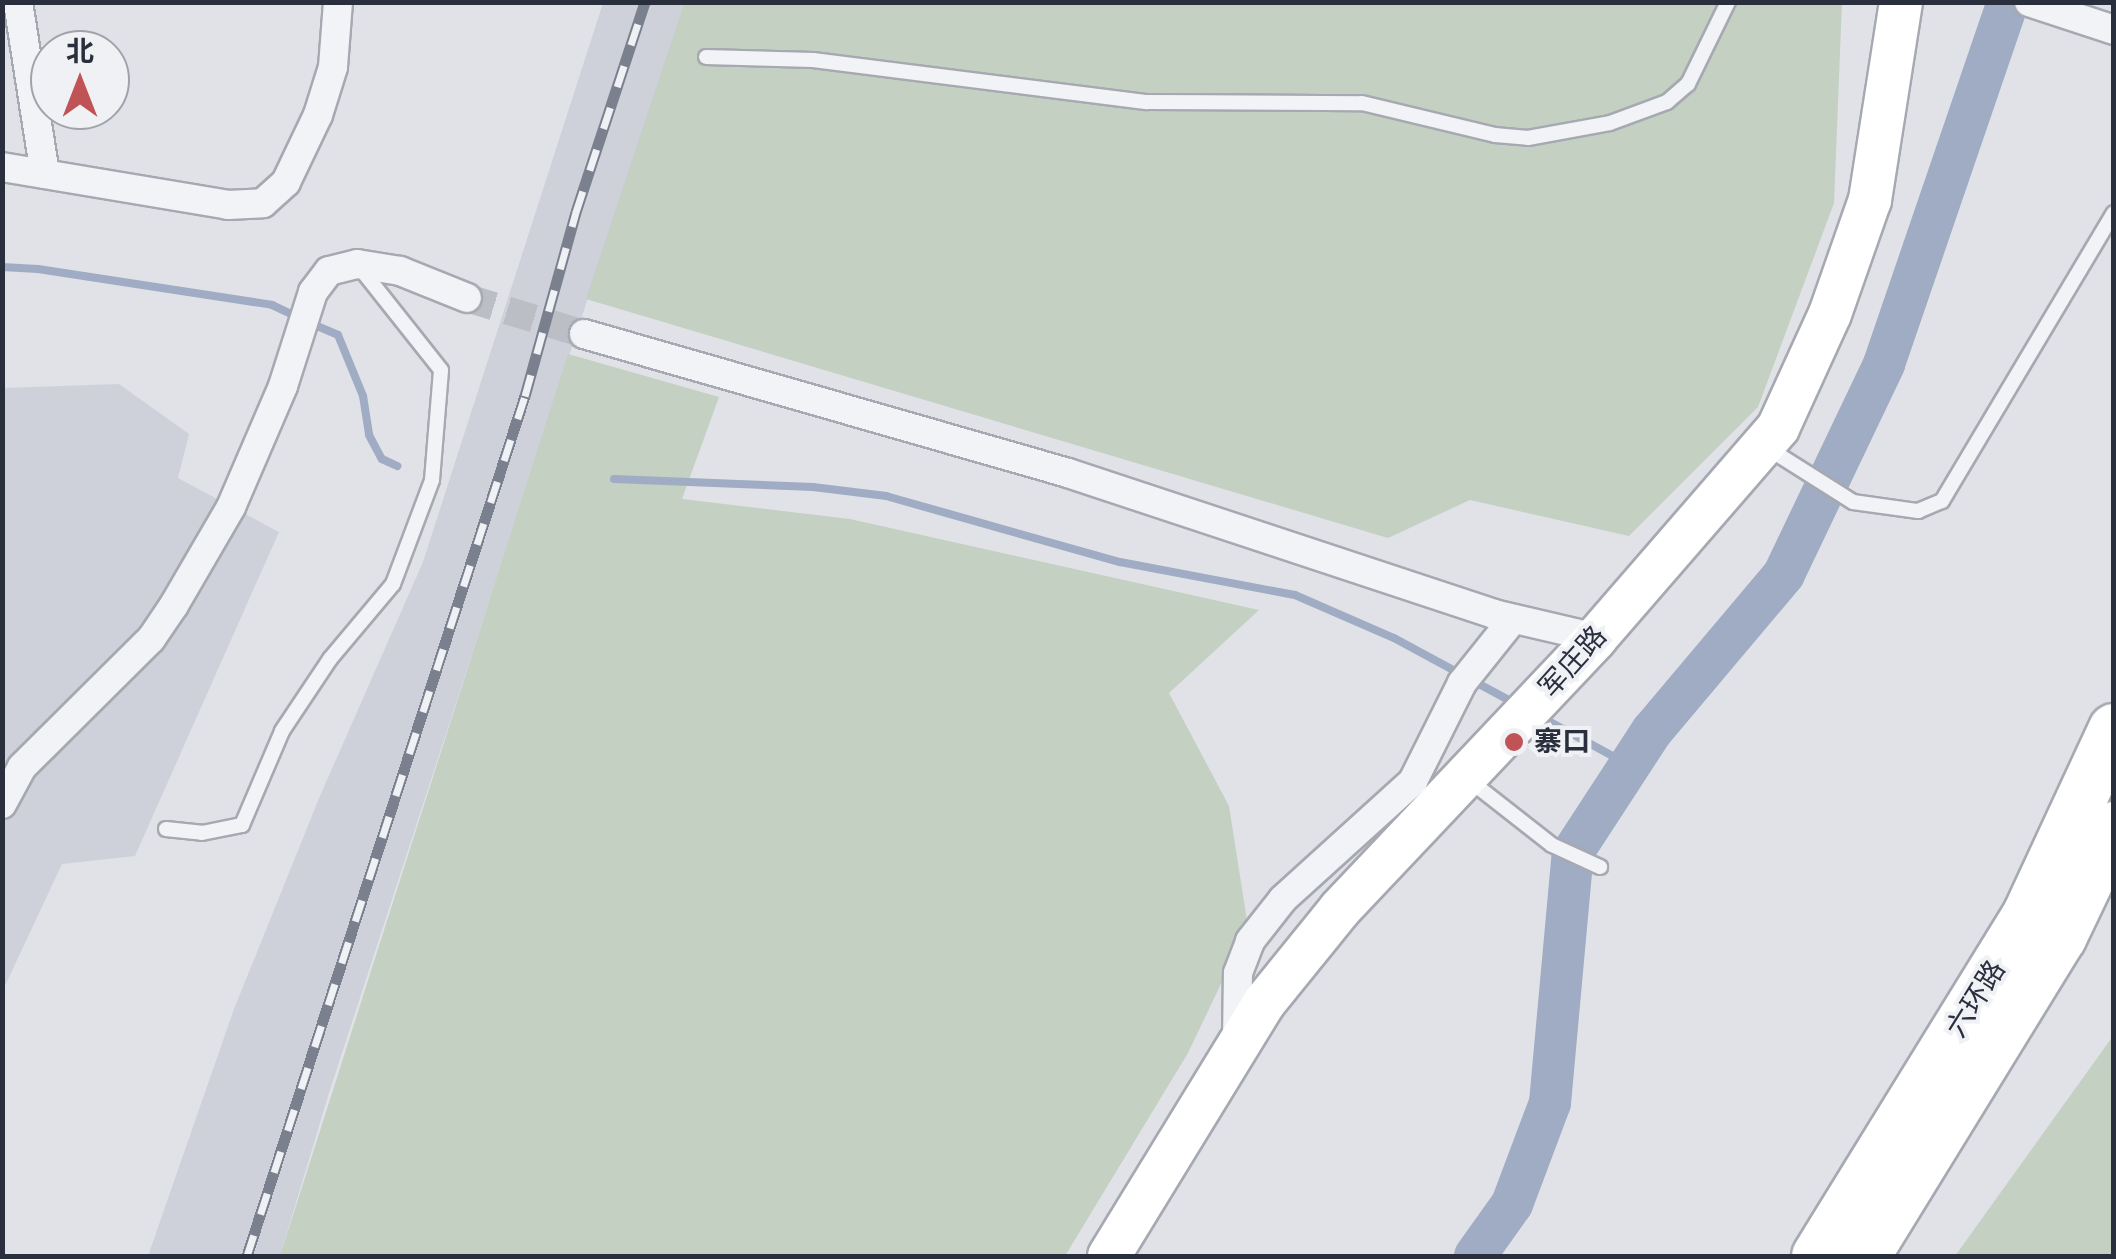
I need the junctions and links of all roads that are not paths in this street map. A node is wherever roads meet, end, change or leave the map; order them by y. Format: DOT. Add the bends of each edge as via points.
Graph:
graph roads {
  1 [pos="18,2"];
  2 [pos="338,2"];
  3 [pos="1728,2"];
  4 [pos="1901,2"];
  5 [pos="2037,6"];
  6 [pos="2114,30"];
  7 [pos="706,58"];
  8 [pos="2,166"];
  9 [pos="45,174"];
  10 [pos="2114,213"];
  11 [pos="357,264"];
  12 [pos="467,298"];
  13 [pos="584,334"];
  14 [pos="1764,445"];
  15 [pos="1513,619"];
  16 [pos="1596,638"];
  17 [pos="2114,730"];
  18 [pos="1464,776"];
  19 [pos="2,804"];
  20 [pos="166,828"];
  21 [pos="2114,828"];
  22 [pos="1600,867"];
  23 [pos="1236,1048"];
  24 [pos="1109,1256"];
  25 [pos="1817,1256"];
  26 [pos="1865,1256"];
  1 -- 9 [label="street"];
  2 -- 9 [label="street" via="333,67 318,115 286,182 263,204 228,205"];
  3 -- 7 [label="lane" via="1688,84 1667,102 1610,124 1528,138 1347,102 1147,102 813,60"];
  4 -- 14 [label="main road, 军庄路" via="1870,200 1830,314"];
  5 -- 6 [label="street"];
  8 -- 9 [label="street"];
  10 -- 14 [label="lane" via="1942,501 1918,511 1852,502"];
  11 -- 12 [label="street" via="400,271"];
  11 -- 19 [label="street" via="328,270 313,292 231,507 174,605 151,639 22,766"];
  11 -- 20 [label="lane" via="441,370 432,480 393,584 330,659 282,731 242,825 202,833"];
  13 -- 15 [label="street" via="1068,473"];
  14 -- 16 [label="main road, 军庄路"];
  15 -- 16 [label="street"];
  15 -- 23 [label="street" via="1462,684 1414,781 1283,899 1250,941 1238,972"];
  16 -- 18 [label="main road, 军庄路"];
  17 -- 25 [label="highway, 六环路" via="2028,914"];
  18 -- 22 [label="lane" via="1552,845"];
  18 -- 23 [label="main road, 军庄路" via="1340,909"];
  21 -- 26 [label="highway, 六环路" via="2061,938"];
  23 -- 24 [label="main road, 军庄路"];
}
